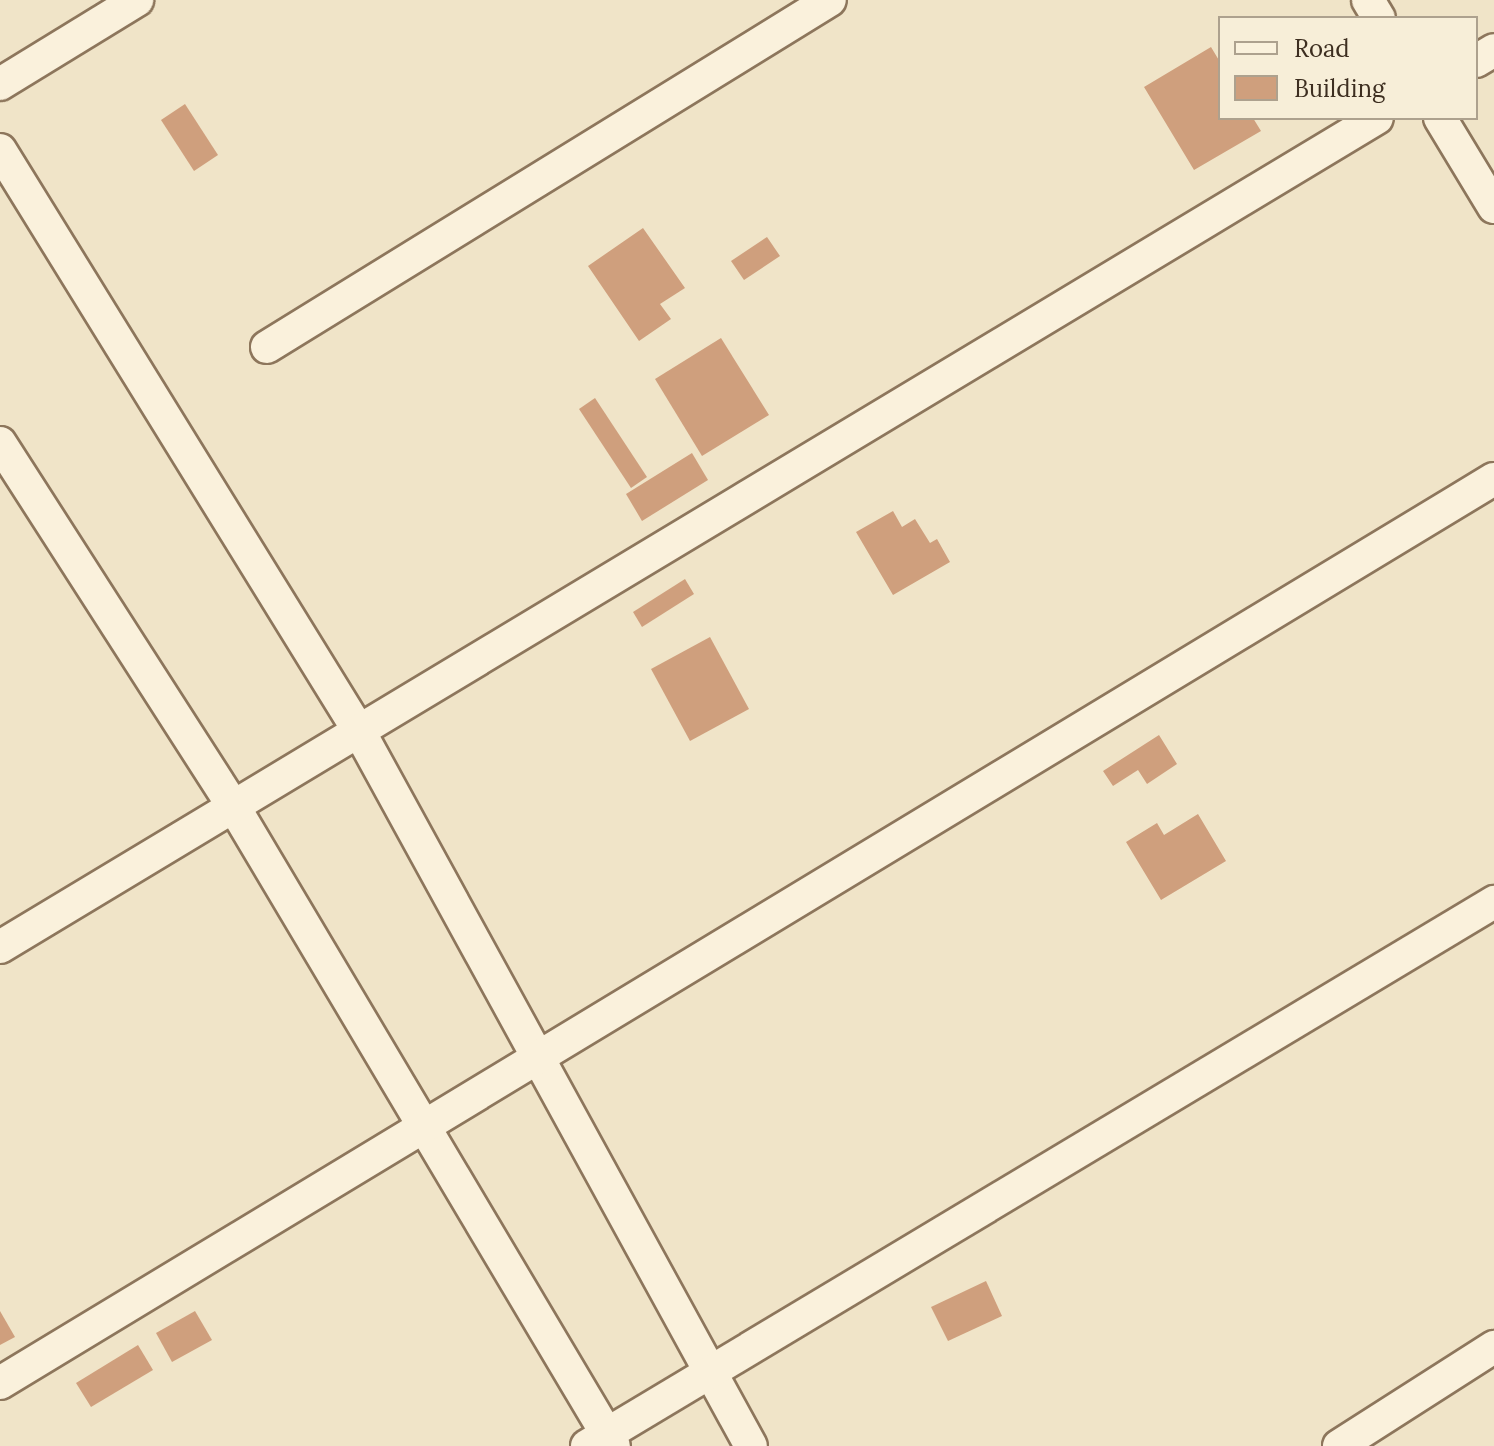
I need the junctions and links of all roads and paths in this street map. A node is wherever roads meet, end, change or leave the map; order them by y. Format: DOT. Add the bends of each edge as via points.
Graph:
graph roads {
  1 [pos="137,0"];
  2 [pos="830,0"];
  3 [pos="0,84"];
  4 [pos="1374,120"];
  5 [pos="1441,120"];
  6 [pos="0,150"];
  7 [pos="1494,207"];
  8 [pos="267,347"];
  9 [pos="0,443"];
  10 [pos="1494,479"];
  11 [pos="359,731"];
  12 [pos="234,807"];
  13 [pos="1494,902"];
  14 [pos="0,947"];
  15 [pos="541,1056"];
  16 [pos="422,1128"];
  17 [pos="1494,1347"];
  18 [pos="708,1373"];
  19 [pos="0,1383"];
  20 [pos="602,1442"];
  21 [pos="751,1446"];
  22 [pos="1339,1446"];
  1 -- 3 [label="street"];
  2 -- 8 [label="street"];
  4 -- 11 [label="street"];
  5 -- 7 [label="street"];
  6 -- 11 [label="street"];
  9 -- 12 [label="street"];
  10 -- 15 [label="street"];
  11 -- 12 [label="street"];
  11 -- 15 [label="street"];
  12 -- 14 [label="street"];
  12 -- 16 [label="street"];
  13 -- 18 [label="street"];
  15 -- 16 [label="street"];
  15 -- 18 [label="street"];
  16 -- 19 [label="street"];
  16 -- 20 [label="street"];
  17 -- 22 [label="street"];
  18 -- 20 [label="street"];
  18 -- 21 [label="street"];
}
